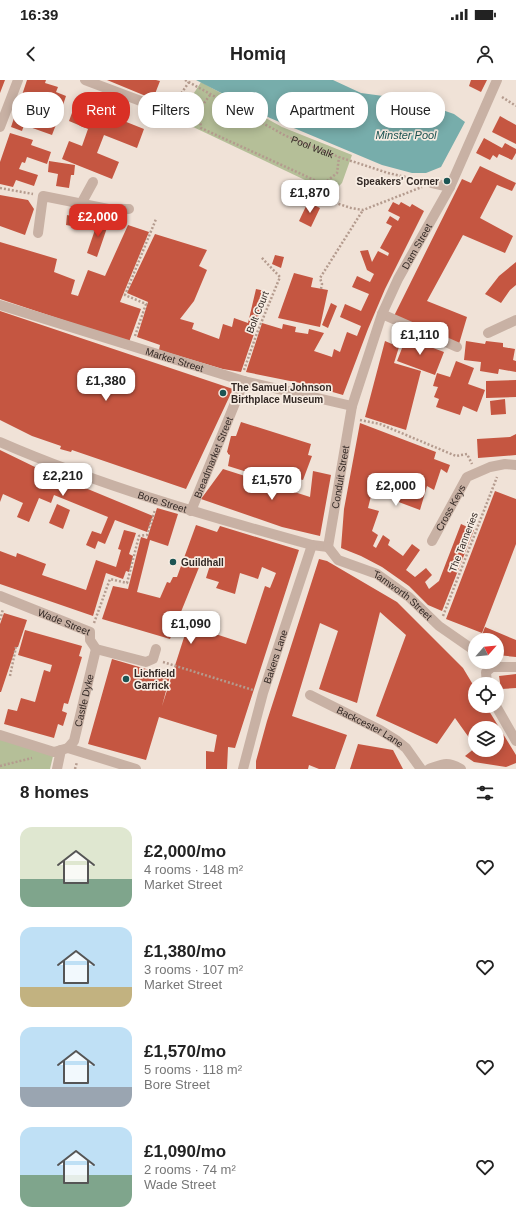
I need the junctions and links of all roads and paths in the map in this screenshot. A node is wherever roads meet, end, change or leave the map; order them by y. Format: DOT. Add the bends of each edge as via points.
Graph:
graph roads {
  1 [pos="18,80"];
  2 [pos="85,80"];
  3 [pos="185,80"];
  4 [pos="497,80"];
  5 [pos="189,82"];
  6 [pos="493,91"];
  7 [pos="183,92"];
  8 [pos="210,95"];
  9 [pos="138,100"];
  10 [pos="516,106"];
  11 [pos="0,127"];
  12 [pos="339,157"];
  13 [pos="316,181"];
  14 [pos="93,182"];
  15 [pos="432,183"];
  16 [pos="450,187"];
  17 [pos="0,188"];
  18 [pos="309,194"];
  19 [pos="43,196"];
  20 [pos="301,198"];
  21 [pos="81,204"];
  22 [pos="129,209"];
  23 [pos="363,210"];
  24 [pos="156,219"];
  25 [pos="38,233"];
  26 [pos="261,257"];
  27 [pos="321,289"];
  28 [pos="0,305"];
  29 [pos="382,314"];
  30 [pos="516,320"];
  31 [pos="488,333"];
  32 [pos="131,346"];
  33 [pos="457,347"];
  34 [pos="243,380"];
  35 [pos="352,406"];
  36 [pos="350,418"];
  37 [pos="0,442"];
  38 [pos="501,465"];
  39 [pos="516,465"];
  40 [pos="476,472"];
  41 [pos="158,501"];
  42 [pos="191,511"];
  43 [pos="432,542"];
  44 [pos="312,545"];
  45 [pos="328,547"];
  46 [pos="0,596"];
  47 [pos="439,626"];
  48 [pos="90,632"];
  49 [pos="468,646"];
  50 [pos="16,647"];
  51 [pos="96,650"];
  52 [pos="154,654"];
  53 [pos="504,666"];
  54 [pos="516,667"];
  55 [pos="10,676"];
  56 [pos="263,694"];
  57 [pos="310,695"];
  58 [pos="500,713"];
  59 [pos="0,734"];
  60 [pos="516,741"];
  61 [pos="64,749"];
  62 [pos="34,757"];
  63 [pos="0,766"];
  64 [pos="57,769"];
  65 [pos="136,769"];
  66 [pos="243,769"];
  67 [pos="421,769"];
  68 [pos="429,769"];
  69 [pos="460,769"];
  1 -- 11 [label="street"];
  2 -- 9 [label="street"];
  3 -- 5 [label="path, Pool Walk"];
  4 -- 6 [label="street, Dam Street"];
  5 -- 7 [label="path"];
  5 -- 8 [label="path, Pool Walk"];
  6 -- 10 [label="path"];
  6 -- 16 [label="street, Dam Street"];
  8 -- 12 [label="path, Pool Walk" via="286,136"];
  8 -- 13 [label="path" via="199,110 201,128"];
  12 -- 13 [label="path" via="337,173 322,184"];
  12 -- 15 [label="path, Pool Walk"];
  13 -- 18 [label="path"];
  14 -- 21 [label="street"];
  15 -- 16 [label="street"];
  15 -- 23 [label="path"];
  16 -- 29 [label="street, Dam Street" via="398,279"];
  17 -- 19 [label="path"];
  18 -- 20 [label="path"];
  18 -- 23 [label="path"];
  19 -- 21 [label="street"];
  19 -- 25 [label="street"];
  21 -- 22 [label="street" via="108,209"];
  23 -- 27 [label="path" via="320,278"];
  24 -- 32 [label="path" via="125,295 146,304"];
  26 -- 34 [label="path, Bolt Court" via="280,277 257,333"];
  28 -- 32 [label="street, Market Street"];
  29 -- 33 [label="street"];
  29 -- 35 [label="street, Dam Street"];
  30 -- 31 [label="street"];
  32 -- 34 [label="street, Market Street"];
  34 -- 35 [label="street, Market Street"];
  34 -- 42 [label="street, Breadmarket Street" via="231,416"];
  35 -- 36 [label="street, Conduit Street"];
  36 -- 40 [label="path" via="380,424 456,456 466,454"];
  36 -- 45 [label="street, Conduit Street"];
  37 -- 41 [label="street, Bore Street"];
  38 -- 39 [label="street, Cross Keys"];
  38 -- 40 [label="street, Cross Keys"];
  38 -- 47 [label="path, The Tanneries"];
  40 -- 43 [label="street, Cross Keys" via="467,477"];
  41 -- 42 [label="street, Bore Street"];
  41 -- 48 [label="path" via="147,535 140,536 127,583 110,579"];
  42 -- 44 [label="street, Bore Street"];
  44 -- 45 [label="street, Bore Street"];
  44 -- 56 [label="street, Bakers Lane"];
  45 -- 47 [label="street, Tamworth Street" via="338,560 377,574 408,597"];
  46 -- 48 [label="street, Wade Street"];
  47 -- 49 [label="street, Tamworth Street"];
  48 -- 51 [label="street, Wade Street" via="90,640"];
  50 -- 55 [label="path"];
  51 -- 52 [label="street" via="146,662"];
  51 -- 61 [label="street, Castle Dyke" via="74,741"];
  52 -- 56 [label="path"];
  53 -- 54 [label="street"];
  56 -- 66 [label="street, Bakers Lane"];
  57 -- 67 [label="street, Backcester Lane" via="396,740 406,748"];
  58 -- 60 [label="street"];
  59 -- 61 [label="street" via="54,752"];
  61 -- 64 [label="street, Castle Dyke"];
  61 -- 65 [label="street"];
  62 -- 63 [label="path"];
  68 -- 69 [label="street" via="445,763"];
}
